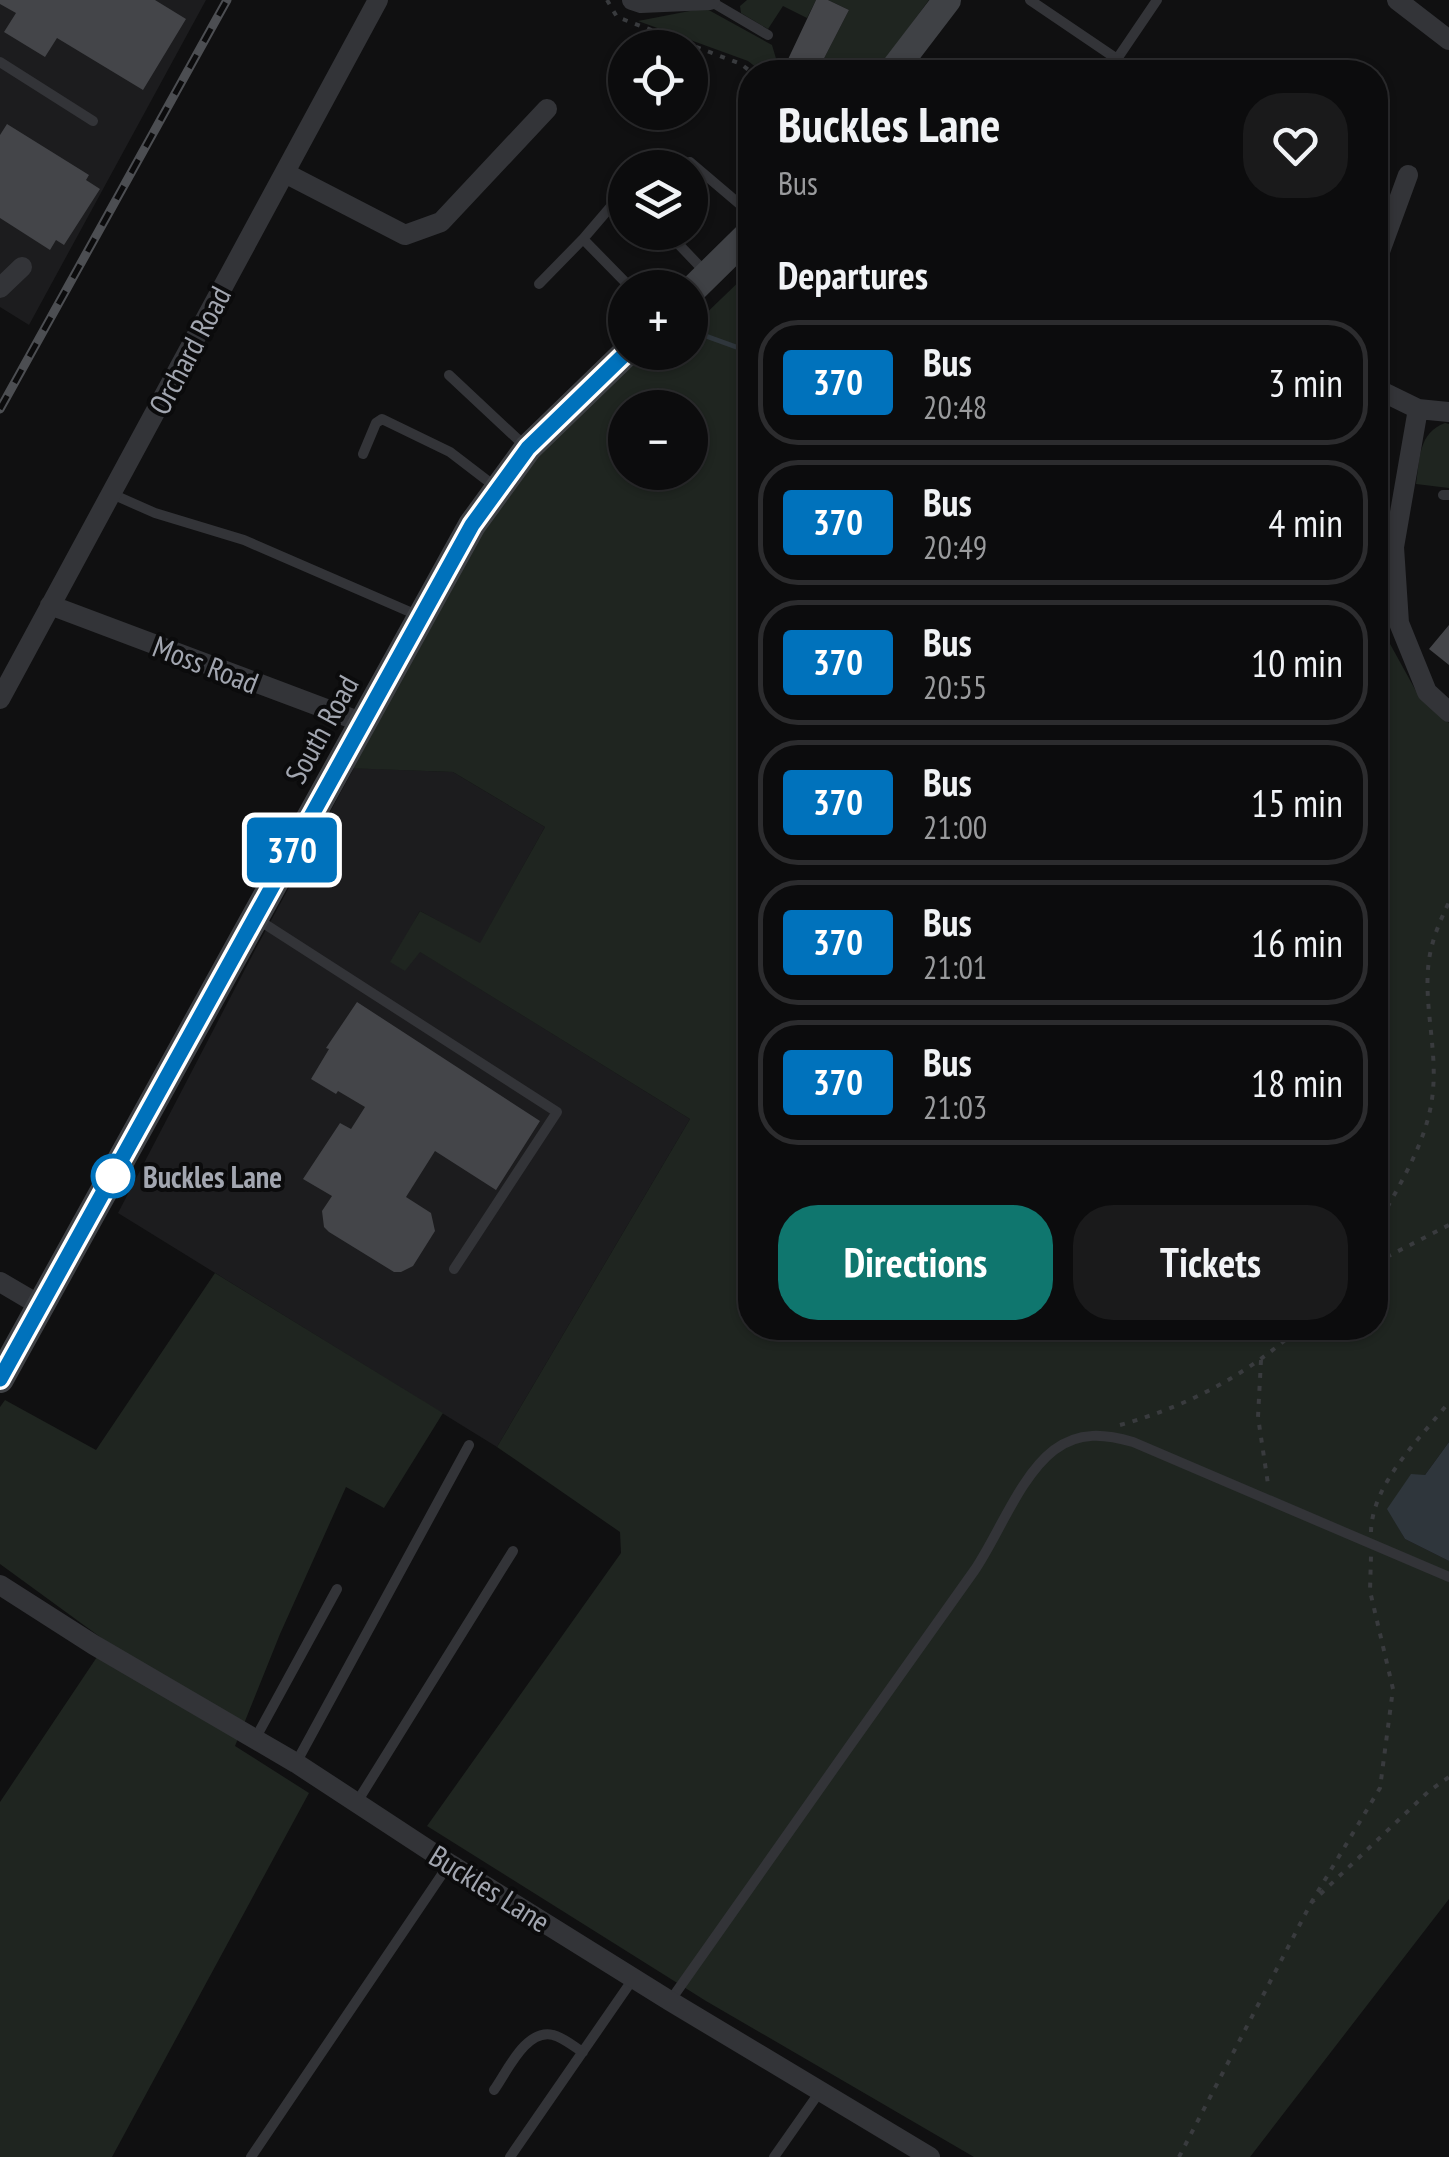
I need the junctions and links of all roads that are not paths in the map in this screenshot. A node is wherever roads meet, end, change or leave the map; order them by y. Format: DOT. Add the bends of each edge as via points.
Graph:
graph roads {
  1 [pos="378,0"];
  2 [pos="632,0"];
  3 [pos="709,0"];
  4 [pos="947,0"];
  5 [pos="1030,0"];
  6 [pos="1156,0"];
  7 [pos="1397,0"];
  8 [pos="768,35"];
  9 [pos="1449,40"];
  10 [pos="1117,59"];
  11 [pos="901,60"];
  12 [pos="0,62"];
  13 [pos="547,109"];
  14 [pos="93,121"];
  15 [pos="285,172"];
  16 [pos="1408,176"];
  17 [pos="708,177"];
  18 [pos="738,203"];
  19 [pos="1388,206"];
  20 [pos="608,210"];
  21 [pos="583,240"];
  22 [pos="738,245"];
  23 [pos="22,267"];
  24 [pos="613,270"];
  25 [pos="708,274"];
  26 [pos="540,284"];
  27 [pos="0,288"];
  28 [pos="608,370"];
  29 [pos="449,375"];
  30 [pos="1388,394"];
  31 [pos="1418,409"];
  32 [pos="1449,412"];
  33 [pos="528,448"];
  34 [pos="364,454"];
  35 [pos="498,489"];
  36 [pos="112,494"];
  37 [pos="1388,529"];
  38 [pos="1388,564"];
  39 [pos="50,605"];
  40 [pos="1388,613"];
  41 [pos="1399,616"];
  42 [pos="420,617"];
  43 [pos="0,699"];
  44 [pos="1449,712"];
  45 [pos="361,722"];
  46 [pos="256,918"];
  47 [pos="454,1269"];
  48 [pos="0,1282"];
  49 [pos="41,1306"];
  50 [pos="0,1379"];
  51 [pos="469,1445"];
  52 [pos="514,1550"];
  53 [pos="1449,1576"];
  54 [pos="0,1585"];
  55 [pos="337,1590"];
  56 [pos="254,1740"];
  57 [pos="296,1762"];
  58 [pos="356,1803"];
  59 [pos="450,1864"];
  60 [pos="634,1978"];
  61 [pos="670,2001"];
  62 [pos="582,2052"];
  63 [pos="821,2089"];
  64 [pos="494,2090"];
  65 [pos="250,2157"];
  66 [pos="510,2157"];
  67 [pos="774,2157"];
  68 [pos="930,2157"];
  1 -- 15 [label="street, Orchard Road"];
  2 -- 3 [label="street"];
  3 -- 8 [label="lane"];
  4 -- 11 [label="main road"];
  5 -- 10 [label="lane"];
  6 -- 10 [label="lane"];
  7 -- 9 [label="street"];
  12 -- 14 [label="lane"];
  13 -- 15 [label="street" via="440,222 405,235"];
  15 -- 36 [label="street, Orchard Road"];
  16 -- 19 [label="street"];
  17 -- 18 [label="lane"];
  20 -- 21 [label="lane"];
  21 -- 24 [label="lane"];
  21 -- 26 [label="lane"];
  22 -- 25 [label="main road"];
  23 -- 27 [label="street"];
  28 -- 33 [label="main road, South Road"];
  29 -- 33 [label="lane"];
  30 -- 31 [label="street"];
  31 -- 32 [label="street"];
  31 -- 37 [label="street"];
  33 -- 35 [label="main road, South Road"];
  34 -- 35 [label="lane" via="382,419 450,452"];
  35 -- 42 [label="main road, South Road"];
  36 -- 39 [label="street, Orchard Road"];
  36 -- 42 [label="lane" via="244,540"];
  38 -- 41 [label="street"];
  39 -- 43 [label="street, Orchard Road"];
  39 -- 45 [label="street, Moss Road"];
  40 -- 41 [label="lane"];
  41 -- 44 [label="street" via="1427,692"];
  42 -- 45 [label="main road, South Road"];
  45 -- 46 [label="main road, South Road"];
  46 -- 47 [label="lane" via="557,1112"];
  46 -- 49 [label="main road, South Road"];
  48 -- 49 [label="street"];
  49 -- 50 [label="main road, South Road"];
  51 -- 57 [label="lane"];
  52 -- 58 [label="lane"];
  53 -- 61 [label="lane" via="1134,1442 1082,1436 1054,1450"];
  54 -- 56 [label="street, Buckles Lane"];
  55 -- 56 [label="lane"];
  56 -- 57 [label="street, Buckles Lane"];
  57 -- 58 [label="street, Buckles Lane"];
  58 -- 59 [label="street, Buckles Lane"];
  59 -- 60 [label="street, Buckles Lane"];
  59 -- 65 [label="lane"];
  60 -- 61 [label="street, Buckles Lane"];
  60 -- 62 [label="lane"];
  61 -- 63 [label="street, Buckles Lane"];
  62 -- 64 [label="lane" via="552,2034 539,2035"];
  62 -- 66 [label="lane"];
  63 -- 67 [label="lane"];
  63 -- 68 [label="street, Buckles Lane"];
}
